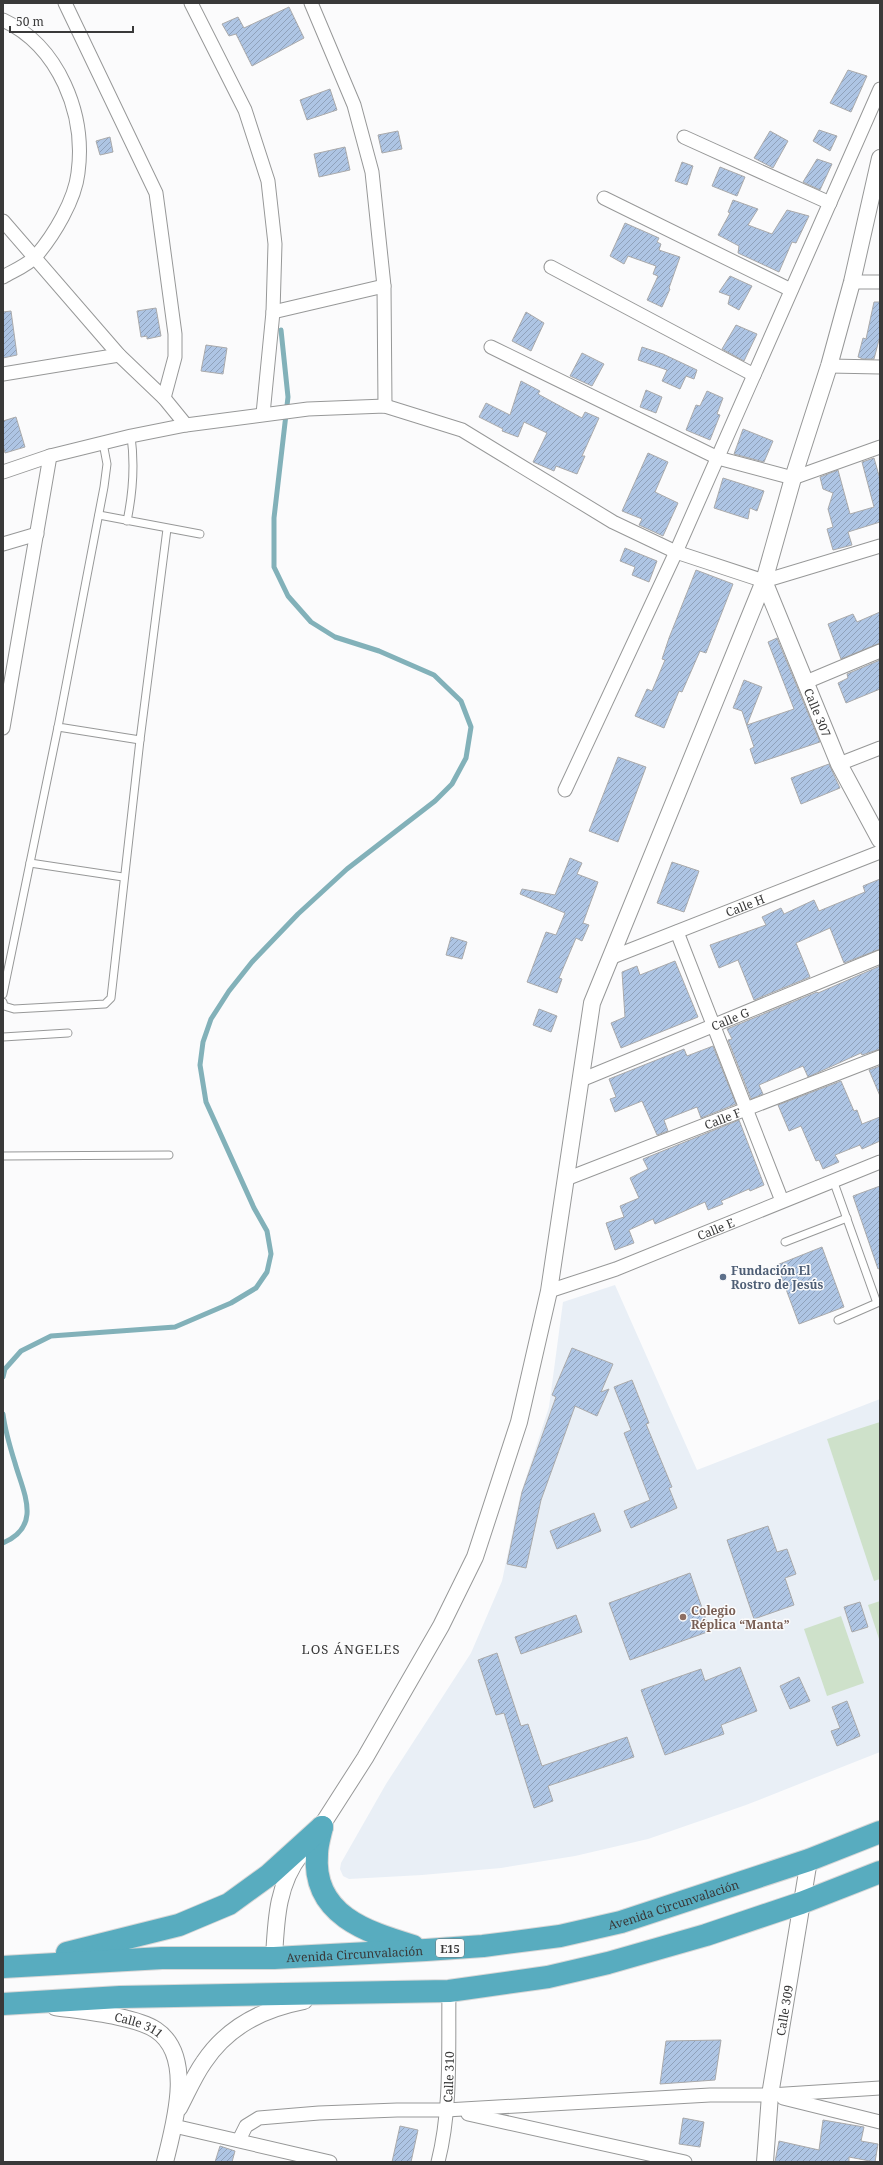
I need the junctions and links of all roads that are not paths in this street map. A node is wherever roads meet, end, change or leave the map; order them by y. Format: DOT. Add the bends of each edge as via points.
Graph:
graph roads {
  1 [pos="65,3"];
  2 [pos="191,3"];
  3 [pos="311,3"];
  4 [pos="3,20"];
  5 [pos="880,89"];
  6 [pos="684,137"];
  7 [pos="880,158"];
  8 [pos="876,187"];
  9 [pos="604,198"];
  10 [pos="830,203"];
  11 [pos="3,221"];
  12 [pos="35,257"];
  13 [pos="551,267"];
  14 [pos="3,277"];
  15 [pos="852,282"];
  16 [pos="880,282"];
  17 [pos="384,286"];
  18 [pos="791,290"];
  19 [pos="273,312"];
  20 [pos="491,347"];
  21 [pos="119,354"];
  22 [pos="829,366"];
  23 [pos="880,367"];
  24 [pos="3,374"];
  25 [pos="754,375"];
  26 [pos="164,398"];
  27 [pos="385,406"];
  28 [pos="263,414"];
  29 [pos="186,425"];
  30 [pos="131,436"];
  31 [pos="103,443"];
  32 [pos="880,447"];
  33 [pos="50,456"];
  34 [pos="718,458"];
  35 [pos="3,472"];
  36 [pos="793,478"];
  37 [pos="100,516"];
  38 [pos="127,521"];
  39 [pos="167,529"];
  40 [pos="37,534"];
  41 [pos="200,534"];
  42 [pos="3,544"];
  43 [pos="880,546"];
  44 [pos="676,552"];
  45 [pos="764,581"];
  46 [pos="880,651"];
  47 [pos="806,682"];
  48 [pos="5,708"];
  49 [pos="58,727"];
  50 [pos="3,728"];
  51 [pos="140,740"];
  52 [pos="880,748"];
  53 [pos="839,764"];
  54 [pos="565,790"];
  55 [pos="880,840"];
  56 [pos="880,852"];
  57 [pos="30,863"];
  58 [pos="123,878"];
  59 [pos="677,932"];
  60 [pos="880,957"];
  61 [pos="610,958"];
  62 [pos="3,994"];
  63 [pos="3,1002"];
  64 [pos="714,1025"];
  65 [pos="68,1033"];
  66 [pos="3,1037"];
  67 [pos="880,1057"];
  68 [pos="581,1080"];
  69 [pos="746,1108"];
  70 [pos="169,1155"];
  71 [pos="3,1156"];
  72 [pos="880,1162"];
  73 [pos="566,1180"];
  74 [pos="833,1180"];
  75 [pos="782,1201"];
  76 [pos="847,1218"];
  77 [pos="785,1242"];
  78 [pos="549,1291"];
  79 [pos="838,1320"];
  80 [pos="322,1827"];
  81 [pos="880,1832"];
  82 [pos="809,1860"];
  83 [pos="880,1872"];
  84 [pos="801,1903"];
  85 [pos="426,1950"];
  86 [pos="274,1958"];
  87 [pos="7,1967"];
  88 [pos="449,1991"];
  89 [pos="333,1994"];
  90 [pos="34,2003"];
  91 [pos="3,2004"];
  92 [pos="880,2088"];
  93 [pos="770,2095"];
  94 [pos="446,2110"];
  95 [pos="176,2118"];
  96 [pos="880,2122"];
  97 [pos="239,2140"];
  98 [pos="166,2162"];
  99 [pos="330,2162"];
  100 [pos="438,2162"];
  101 [pos="685,2162"];
  102 [pos="765,2162"];
  1 -- 26 [label="street" via="156,193 175,334 175,357"];
  2 -- 19 [label="street" via="245,110 268,180 274,244"];
  3 -- 17 [label="street" via="354,105 372,172"];
  4 -- 12 [label="street" via="14,26 46,54 68,90 79,131 78,174 64,215"];
  5 -- 10 [label="street"];
  6 -- 10 [label="street"];
  7 -- 8 [label="street"];
  8 -- 15 [label="street"];
  9 -- 18 [label="street"];
  10 -- 18 [label="street"];
  11 -- 12 [label="street"];
  12 -- 14 [label="street"];
  12 -- 21 [label="street"];
  13 -- 25 [label="street"];
  15 -- 16 [label="street"];
  15 -- 22 [label="street"];
  17 -- 19 [label="street"];
  17 -- 27 [label="street"];
  18 -- 25 [label="street"];
  19 -- 28 [label="street"];
  20 -- 34 [label="street"];
  21 -- 24 [label="street"];
  21 -- 26 [label="street"];
  22 -- 23 [label="street"];
  22 -- 36 [label="street"];
  25 -- 34 [label="street"];
  26 -- 29 [label="street"];
  27 -- 28 [label="street" via="308,409"];
  27 -- 44 [label="street" via="462,430 613,522"];
  28 -- 29 [label="street"];
  29 -- 30 [label="street"];
  30 -- 31 [label="street"];
  30 -- 38 [label="lane" via="134,460 133,490"];
  31 -- 33 [label="street"];
  31 -- 37 [label="lane" via="107,464"];
  32 -- 36 [label="street"];
  33 -- 35 [label="street"];
  33 -- 40 [label="street"];
  34 -- 36 [label="street"];
  34 -- 44 [label="street"];
  36 -- 45 [label="street"];
  37 -- 38 [label="lane"];
  37 -- 49 [label="lane"];
  38 -- 39 [label="lane"];
  39 -- 41 [label="lane"];
  39 -- 51 [label="lane"];
  40 -- 42 [label="street"];
  40 -- 48 [label="street"];
  43 -- 45 [label="street"];
  44 -- 45 [label="street"];
  44 -- 54 [label="street"];
  45 -- 47 [label="street, Calle 307"];
  45 -- 61 [label="street"];
  46 -- 47 [label="street"];
  47 -- 53 [label="street, Calle 307"];
  48 -- 50 [label="street"];
  49 -- 51 [label="lane"];
  49 -- 57 [label="lane"];
  51 -- 58 [label="lane"];
  52 -- 53 [label="street"];
  53 -- 55 [label="street, Calle 307"];
  56 -- 59 [label="street, Calle H"];
  57 -- 58 [label="lane"];
  57 -- 62 [label="lane"];
  58 -- 63 [label="lane" via="111,998 105,1004 14,1009 4,1006"];
  59 -- 61 [label="street, Calle H"];
  59 -- 64 [label="street"];
  60 -- 64 [label="street, Calle G"];
  61 -- 68 [label="street" via="592,1003"];
  64 -- 68 [label="street, Calle G"];
  64 -- 69 [label="street"];
  65 -- 66 [label="lane"];
  67 -- 69 [label="street, Calle F"];
  68 -- 73 [label="street"];
  69 -- 73 [label="street, Calle F"];
  69 -- 75 [label="street"];
  70 -- 71 [label="lane"];
  72 -- 74 [label="street, Calle E"];
  73 -- 78 [label="street"];
  74 -- 75 [label="street, Calle E"];
  74 -- 76 [label="lane"];
  75 -- 78 [label="street, Calle E" via="616,1269"];
  76 -- 77 [label="lane"];
  76 -- 79 [label="lane" via="877,1303"];
  78 -- 80 [label="street" via="519,1422 476,1557 441,1626"];
  80 -- 85 [label="highway" via="317,1854 317,1875 323,1892 333,1906 348,1921 366,1931"];
  80 -- 86 [label="street" via="293,1864 281,1890 275,1923"];
  80 -- 87 [label="highway" via="269,1875 229,1904 179,1926"];
  81 -- 82 [label="highway, Avenida Circunvalación / E15"];
  82 -- 84 [label="street, Calle 309"];
  82 -- 85 [label="highway, Avenida Circunvalación / E15" via="621,1922 552,1937"];
  83 -- 84 [label="highway"];
  84 -- 88 [label="highway" via="706,1935 608,1963 548,1977"];
  84 -- 93 [label="street, Calle 309"];
  85 -- 86 [label="highway, Avenida Circunvalación / E15"];
  86 -- 87 [label="highway, Avenida Circunvalación / E15" via="162,1958"];
  88 -- 89 [label="highway"];
  88 -- 94 [label="street, Calle 310"];
  89 -- 90 [label="highway" via="120,1997"];
  89 -- 95 [label="street, Calle 311" via="277,2006 237,2028 218,2044 204,2062"];
  90 -- 91 [label="highway"];
  90 -- 95 [label="street, Calle 311" via="133,2021 156,2030 173,2051 178,2080"];
  92 -- 93 [label="street"];
  93 -- 94 [label="street" via="710,2095"];
  93 -- 96 [label="street"];
  93 -- 102 [label="street, Calle 309"];
  94 -- 97 [label="street" via="319,2112 260,2118 246,2126"];
  94 -- 100 [label="street, Calle 310" via="444,2140"];
  94 -- 101 [label="street"];
  95 -- 97 [label="street"];
  95 -- 98 [label="street, Calle 311"];
  97 -- 99 [label="street"];
}
